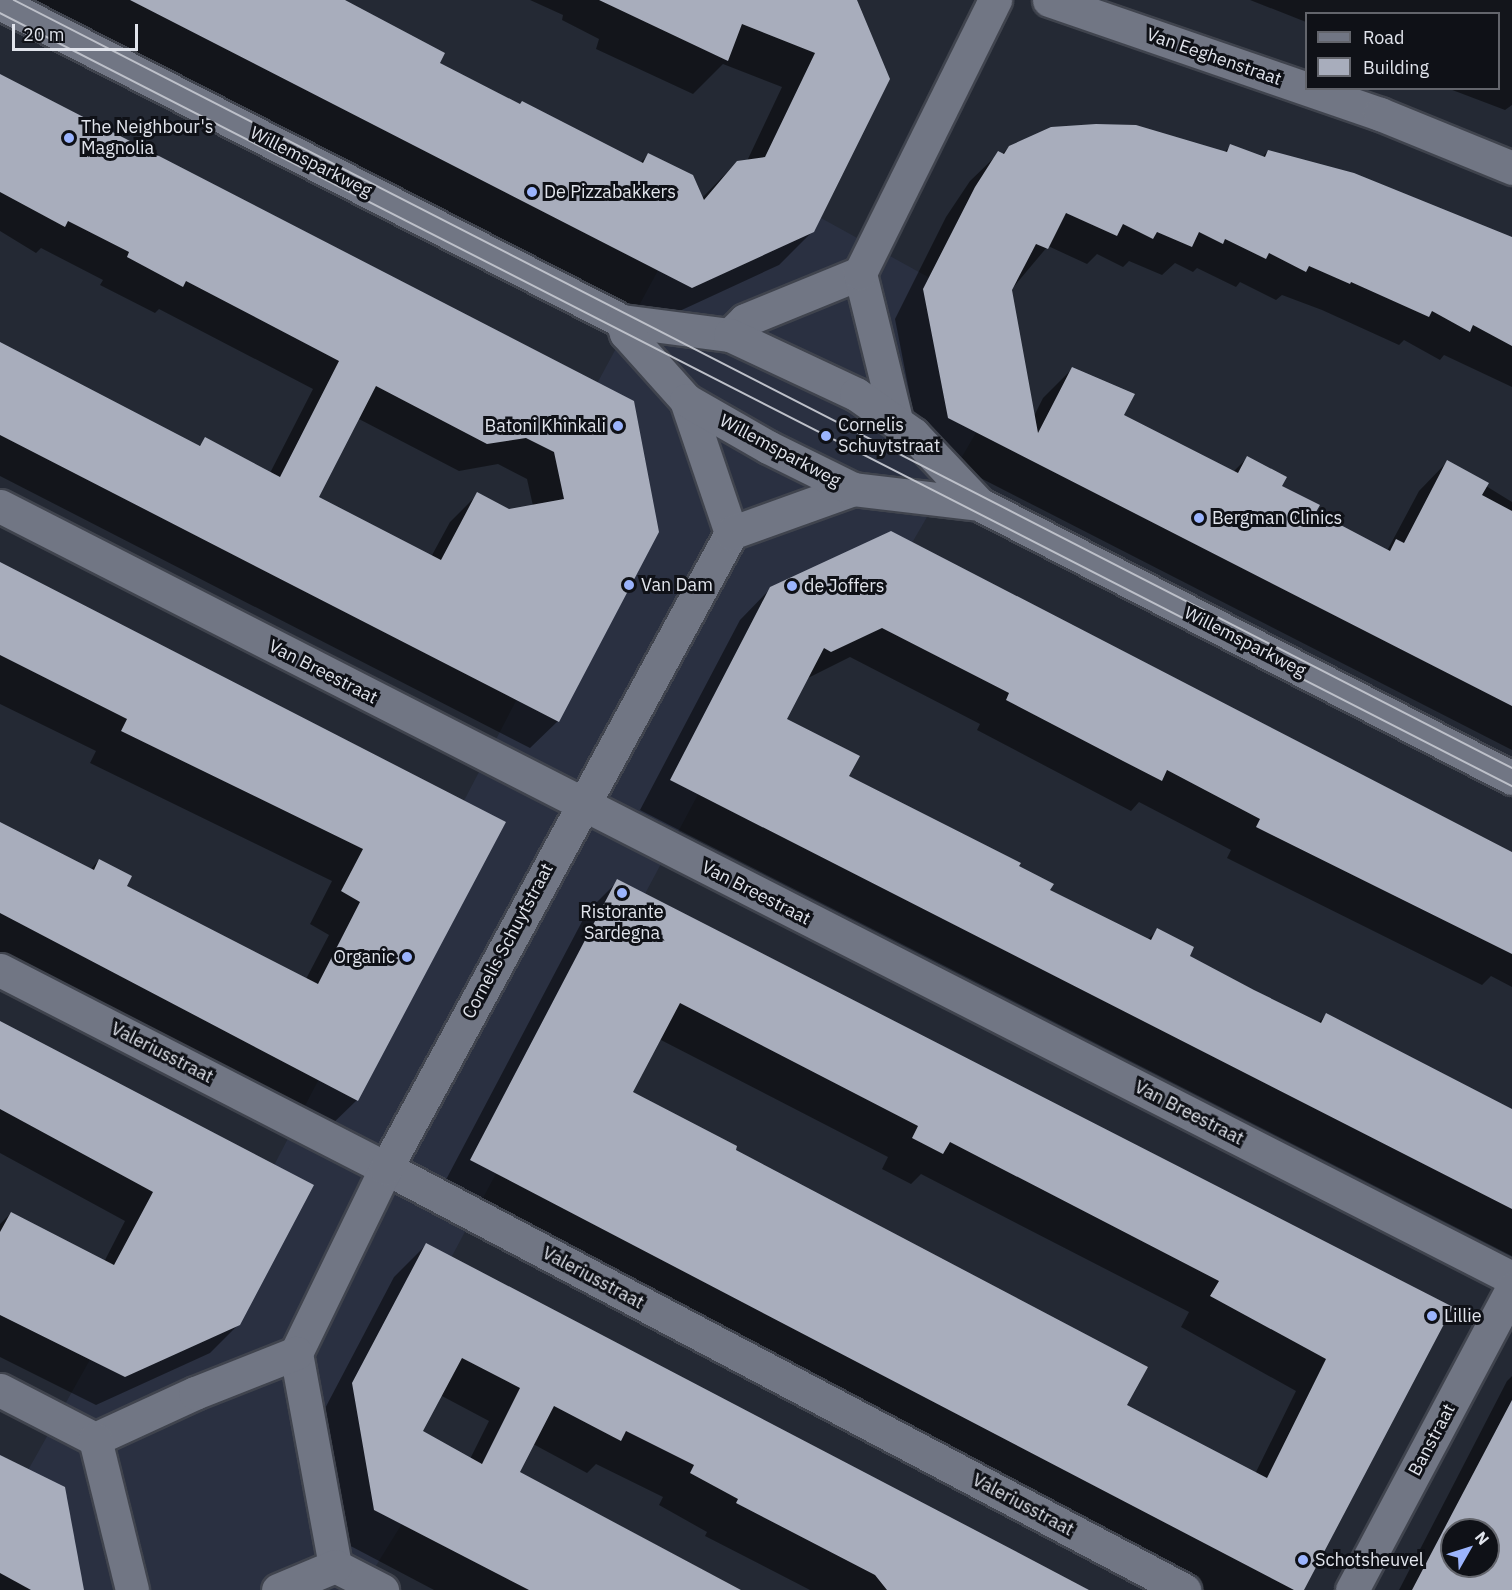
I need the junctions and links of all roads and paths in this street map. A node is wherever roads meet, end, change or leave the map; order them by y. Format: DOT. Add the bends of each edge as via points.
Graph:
graph roads {
  1 [pos="995,0"];
  2 [pos="1049,0"];
  3 [pos="0,3"];
  4 [pos="1305,88"];
  5 [pos="1310,90"];
  6 [pos="1512,168"];
  7 [pos="860,273"];
  8 [pos="622,321"];
  9 [pos="715,333"];
  10 [pos="681,395"];
  11 [pos="904,427"];
  12 [pos="853,489"];
  13 [pos="884,495"];
  14 [pos="979,504"];
  15 [pos="0,506"];
  16 [pos="731,533"];
  17 [pos="1512,778"];
  18 [pos="581,804"];
  19 [pos="0,970"];
  20 [pos="386,1168"];
  21 [pos="1512,1278"];
  22 [pos="1512,1289"];
  23 [pos="296,1353"];
  24 [pos="0,1390"];
  25 [pos="95,1439"];
  26 [pos="335,1566"];
  27 [pos="132,1590"];
  28 [pos="279,1590"];
  29 [pos="382,1590"];
  30 [pos="1184,1590"];
  31 [pos="1353,1590"];
  1 -- 7 [label="street"];
  2 -- 4 [label="street, Van Eeghenstraat"];
  3 -- 8 [label="street, Willemsparkweg"];
  5 -- 6 [label="street, Van Eeghenstraat"];
  7 -- 9 [label="street"];
  7 -- 11 [label="street"];
  8 -- 9 [label="street, Willemsparkweg"];
  8 -- 10 [label="street, Willemsparkweg" via="626,333"];
  9 -- 10 [label="street" via="683,352"];
  9 -- 11 [label="street, Willemsparkweg" via="856,394"];
  10 -- 12 [label="street, Willemsparkweg"];
  10 -- 16 [label="street"];
  11 -- 13 [label="street" via="912,470"];
  11 -- 14 [label="street, Willemsparkweg"];
  12 -- 13 [label="street, Willemsparkweg"];
  12 -- 16 [label="street"];
  13 -- 14 [label="street, Willemsparkweg"];
  14 -- 17 [label="street, Willemsparkweg"];
  15 -- 18 [label="street, Van Breestraat"];
  16 -- 18 [label="street, Cornelis Schuytstraat"];
  18 -- 20 [label="street, Cornelis Schuytstraat"];
  18 -- 21 [label="street, Van Breestraat"];
  19 -- 20 [label="street, Valeriusstraat"];
  20 -- 23 [label="street, Cornelis Schuytstraat"];
  20 -- 30 [label="street, Valeriusstraat"];
  22 -- 31 [label="street, Banstraat"];
  23 -- 25 [label="street"];
  23 -- 26 [label="street"];
  24 -- 25 [label="street"];
  25 -- 27 [label="street"];
  26 -- 28 [label="street"];
  26 -- 29 [label="street"];
}
